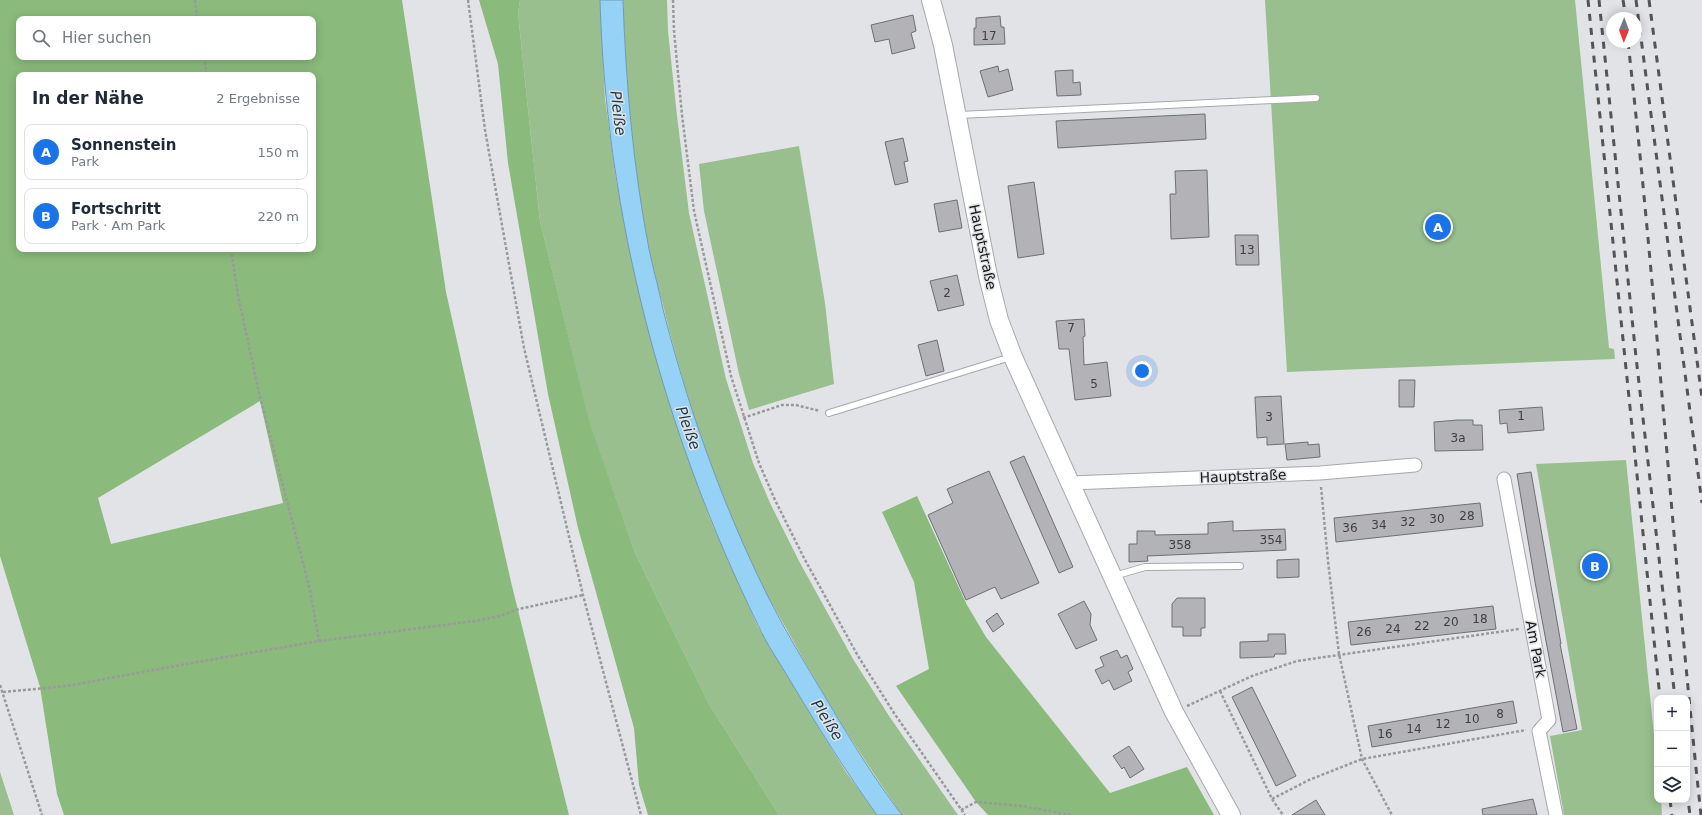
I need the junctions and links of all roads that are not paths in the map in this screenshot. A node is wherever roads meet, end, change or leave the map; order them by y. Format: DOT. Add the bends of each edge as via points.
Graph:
graph roads {
  1 [pos="931,0"];
  2 [pos="1316,98"];
  3 [pos="957,115"];
  4 [pos="1013,357"];
  5 [pos="829,413"];
  6 [pos="1415,465"];
  7 [pos="1504,479"];
  8 [pos="1071,482"];
  9 [pos="1240,566"];
  10 [pos="1113,576"];
  11 [pos="1231,815"];
  12 [pos="1556,815"];
  1 -- 3 [label="main road, Hauptstraße"];
  2 -- 3 [label="lane"];
  3 -- 4 [label="main road, Hauptstraße" via="988,276 999,320"];
  4 -- 5 [label="lane"];
  4 -- 8 [label="main road, Hauptstraße"];
  6 -- 8 [label="street, Hauptstraße" via="1320,473"];
  7 -- 12 [label="street, Am Park" via="1550,720 1539,732"];
  8 -- 10 [label="main road, Hauptstraße"];
  9 -- 10 [label="lane" via="1145,567"];
  10 -- 11 [label="main road, Hauptstraße" via="1174,712"];
}
